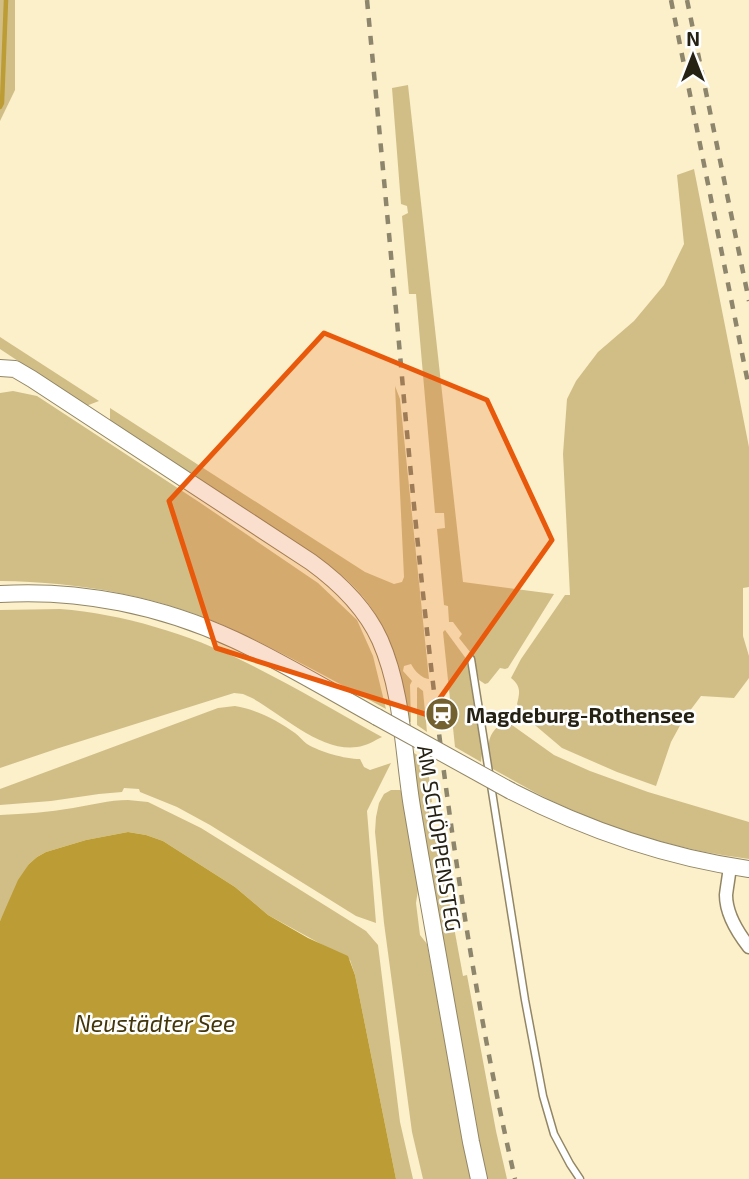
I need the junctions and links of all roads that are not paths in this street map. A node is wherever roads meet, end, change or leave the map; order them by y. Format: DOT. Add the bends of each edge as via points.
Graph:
graph roads {
  1 [pos="0,368"];
  2 [pos="0,594"];
  3 [pos="471,659"];
  4 [pos="730,866"];
  5 [pos="749,869"];
  6 [pos="749,947"];
  7 [pos="479,1179"];
  8 [pos="580,1179"];
  1 -- 7 [label="street, AM SCHÖPPENSTEG" via="15,369 32,379 311,562 346,591 373,625 397,697 408,785"];
  2 -- 4 [label="street, bridge" via="86,596 186,621 269,657 562,816 624,840"];
  3 -- 8 [label="lane" via="539,1078 554,1134"];
  4 -- 5 [label="street"];
  4 -- 6 [label="street" via="727,904"];
}
